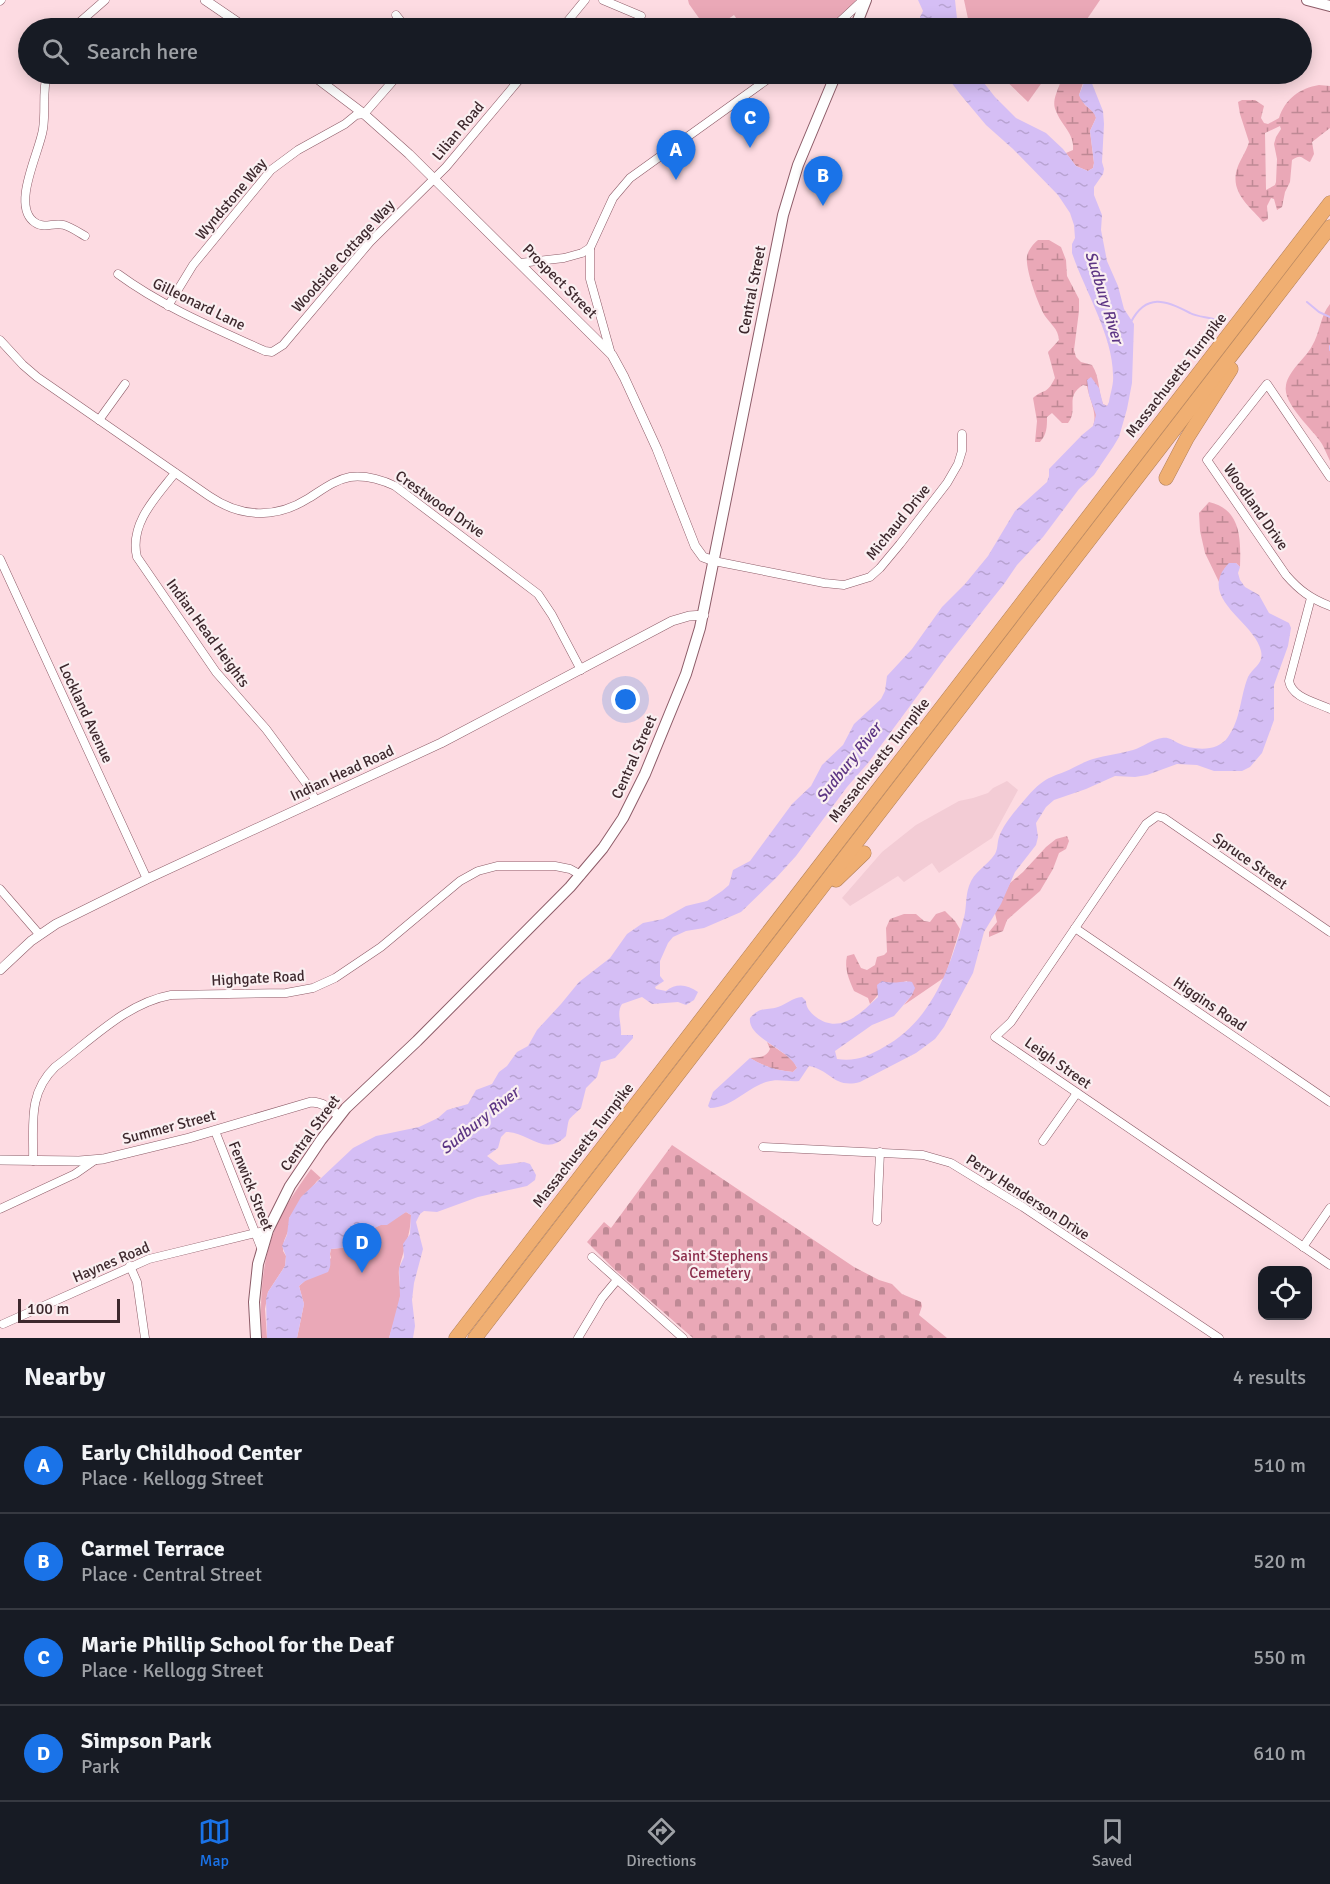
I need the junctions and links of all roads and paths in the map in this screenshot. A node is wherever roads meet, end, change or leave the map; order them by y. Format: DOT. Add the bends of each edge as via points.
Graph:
graph roads {
  1 [pos="105,0"];
  2 [pos="205,0"];
  3 [pos="585,0"];
  4 [pos="603,0"];
  5 [pos="864,0"];
  6 [pos="1307,0"];
  7 [pos="1330,6"];
  8 [pos="396,15"];
  9 [pos="641,16"];
  10 [pos="84,18"];
  11 [pos="231,18"];
  12 [pos="398,18"];
  13 [pos="570,18"];
  14 [pos="845,18"];
  15 [pos="858,18"];
  16 [pos="45,84"];
  17 [pos="324,84"];
  18 [pos="390,84"];
  19 [pos="516,84"];
  20 [pos="761,84"];
  21 [pos="832,84"];
  22 [pos="364,114"];
  23 [pos="435,179"];
  24 [pos="1330,203"];
  25 [pos="1330,227"];
  26 [pos="85,236"];
  27 [pos="590,248"];
  28 [pos="520,263"];
  29 [pos="1299,267"];
  30 [pos="118,274"];
  31 [pos="168,306"];
  32 [pos="0,340"];
  33 [pos="272,352"];
  34 [pos="612,355"];
  35 [pos="125,384"];
  36 [pos="99,420"];
  37 [pos="962,434"];
  38 [pos="175,473"];
  39 [pos="1330,477"];
  40 [pos="1166,478"];
  41 [pos="0,559"];
  42 [pos="714,561"];
  43 [pos="1311,598"];
  44 [pos="1330,606"];
  45 [pos="704,615"];
  46 [pos="581,670"];
  47 [pos="1330,709"];
  48 [pos="316,801"];
  49 [pos="1154,817"];
  50 [pos="864,853"];
  51 [pos="581,875"];
  52 [pos="147,879"];
  53 [pos="0,889"];
  54 [pos="801,915"];
  55 [pos="1075,928"];
  56 [pos="1330,932"];
  57 [pos="39,934"];
  58 [pos="0,970"];
  59 [pos="1077,1093"];
  60 [pos="1330,1102"];
  61 [pos="339,1116"];
  62 [pos="214,1131"];
  63 [pos="1043,1141"];
  64 [pos="763,1147"];
  65 [pos="880,1152"];
  66 [pos="0,1160"];
  67 [pos="95,1160"];
  68 [pos="33,1161"];
  69 [pos="1330,1208"];
  70 [pos="0,1209"];
  71 [pos="877,1221"];
  72 [pos="268,1230"];
  73 [pos="255,1233"];
  74 [pos="1303,1247"];
  75 [pos="262,1250"];
  76 [pos="592,1257"];
  77 [pos="1330,1265"];
  78 [pos="130,1266"];
  79 [pos="617,1280"];
  80 [pos="3,1324"];
  81 [pos="145,1338"];
  82 [pos="256,1338"];
  83 [pos="456,1338"];
  84 [pos="475,1338"];
  85 [pos="578,1338"];
  86 [pos="683,1338"];
  87 [pos="1219,1338"];
  1 -- 10 [label="street"];
  2 -- 11 [label="street"];
  3 -- 13 [label="street"];
  4 -- 9 [label="street"];
  5 -- 14 [label="street"];
  5 -- 15 [label="main road"];
  6 -- 7 [label="main road"];
  8 -- 12 [label="street"];
  16 -- 26 [label="street" via="43,130 28,178 26,209 38,225 65,225"];
  17 -- 22 [label="street, Prospect Street"];
  18 -- 22 [label="street"];
  19 -- 23 [label="street, Lilian Road"];
  20 -- 27 [label="street" via="630,178 613,198"];
  21 -- 42 [label="main road, Central Street" via="798,165 783,215"];
  22 -- 23 [label="street, Prospect Street"];
  22 -- 31 [label="street, Wyndstone Way" via="306,145 271,170 193,265"];
  23 -- 28 [label="street, Prospect Street"];
  23 -- 33 [label="street, Woodside Cottage Way" via="370,242 283,345"];
  24 -- 83 [label="highway, Massachusetts Turnpike"];
  25 -- 29 [label="highway"];
  27 -- 28 [label="street" via="575,255"];
  27 -- 34 [label="street" via="590,279"];
  28 -- 34 [label="street, Prospect Street"];
  29 -- 40 [label="highway" via="1187,438"];
  29 -- 54 [label="highway"];
  30 -- 31 [label="street, Gilleonard Lane"];
  31 -- 33 [label="street, Gilleonard Lane"];
  32 -- 36 [label="street, Crestwood Drive" via="30,371"];
  34 -- 42 [label="street, Prospect Street" via="662,459 694,546"];
  35 -- 36 [label="street"];
  36 -- 38 [label="street, Crestwood Drive"];
  37 -- 42 [label="street, Michaud Drive" via="962,451 947,483 870,576 844,585 824,584"];
  38 -- 46 [label="street, Crestwood Drive" via="224,506 256,514 288,508 351,477 374,478 395,486 538,594"];
  38 -- 48 [label="street, Indian Head Heights" via="138,527 138,557 216,672 266,729"];
  39 -- 43 [label="street, Woodland Drive" via="1267,384 1207,460 1286,575"];
  41 -- 52 [label="street, Lockland Avenue"];
  42 -- 45 [label="main road, Central Street"];
  43 -- 44 [label="street, Woodland Drive"];
  43 -- 47 [label="street" via="1290,687"];
  45 -- 46 [label="street, Indian Head Road" via="672,621"];
  45 -- 51 [label="main road, Central Street" via="686,674 638,790 614,833"];
  46 -- 48 [label="street, Indian Head Road" via="448,740"];
  48 -- 52 [label="street, Indian Head Road"];
  49 -- 55 [label="street, Leigh Street"];
  49 -- 56 [label="street, Spruce Street" via="1164,818"];
  50 -- 54 [label="highway"];
  51 -- 61 [label="main road, Central Street"];
  51 -- 68 [label="street, Highgate Road" via="555,866 497,866 478,871 450,889 381,947 313,988 286,993 171,995 137,1006 55,1067 44,1080 35,1102"];
  52 -- 57 [label="street, Indian Head Road"];
  53 -- 57 [label="street"];
  54 -- 84 [label="highway"];
  55 -- 59 [label="street, Leigh Street" via="1011,1022 995,1036"];
  55 -- 60 [label="street, Higgins Road"];
  57 -- 58 [label="street, Indian Head Road"];
  59 -- 63 [label="street"];
  59 -- 74 [label="street, Leigh Street"];
  61 -- 62 [label="street, Summer Street" via="318,1102 311,1102"];
  61 -- 72 [label="main road, Central Street" via="290,1186"];
  62 -- 67 [label="street, Summer Street"];
  62 -- 73 [label="street, Fenwick Street"];
  64 -- 65 [label="street, Perry Henderson Drive"];
  65 -- 71 [label="street"];
  65 -- 87 [label="street, Perry Henderson Drive" via="936,1157 957,1167"];
  66 -- 68 [label="street, Summer Street"];
  67 -- 68 [label="street, Summer Street"];
  67 -- 70 [label="street" via="75,1174"];
  69 -- 74 [label="street"];
  72 -- 73 [label="street, Haynes Road"];
  72 -- 75 [label="main road, Central Street"];
  73 -- 75 [label="street, Fenwick Street"];
  73 -- 78 [label="street, Haynes Road"];
  74 -- 77 [label="street, Leigh Street"];
  75 -- 82 [label="main road, Central Street" via="255,1290"];
  76 -- 79 [label="street"];
  78 -- 80 [label="street, Haynes Road"];
  78 -- 81 [label="street" via="137,1282"];
  79 -- 85 [label="street"];
  79 -- 86 [label="street"];
}
